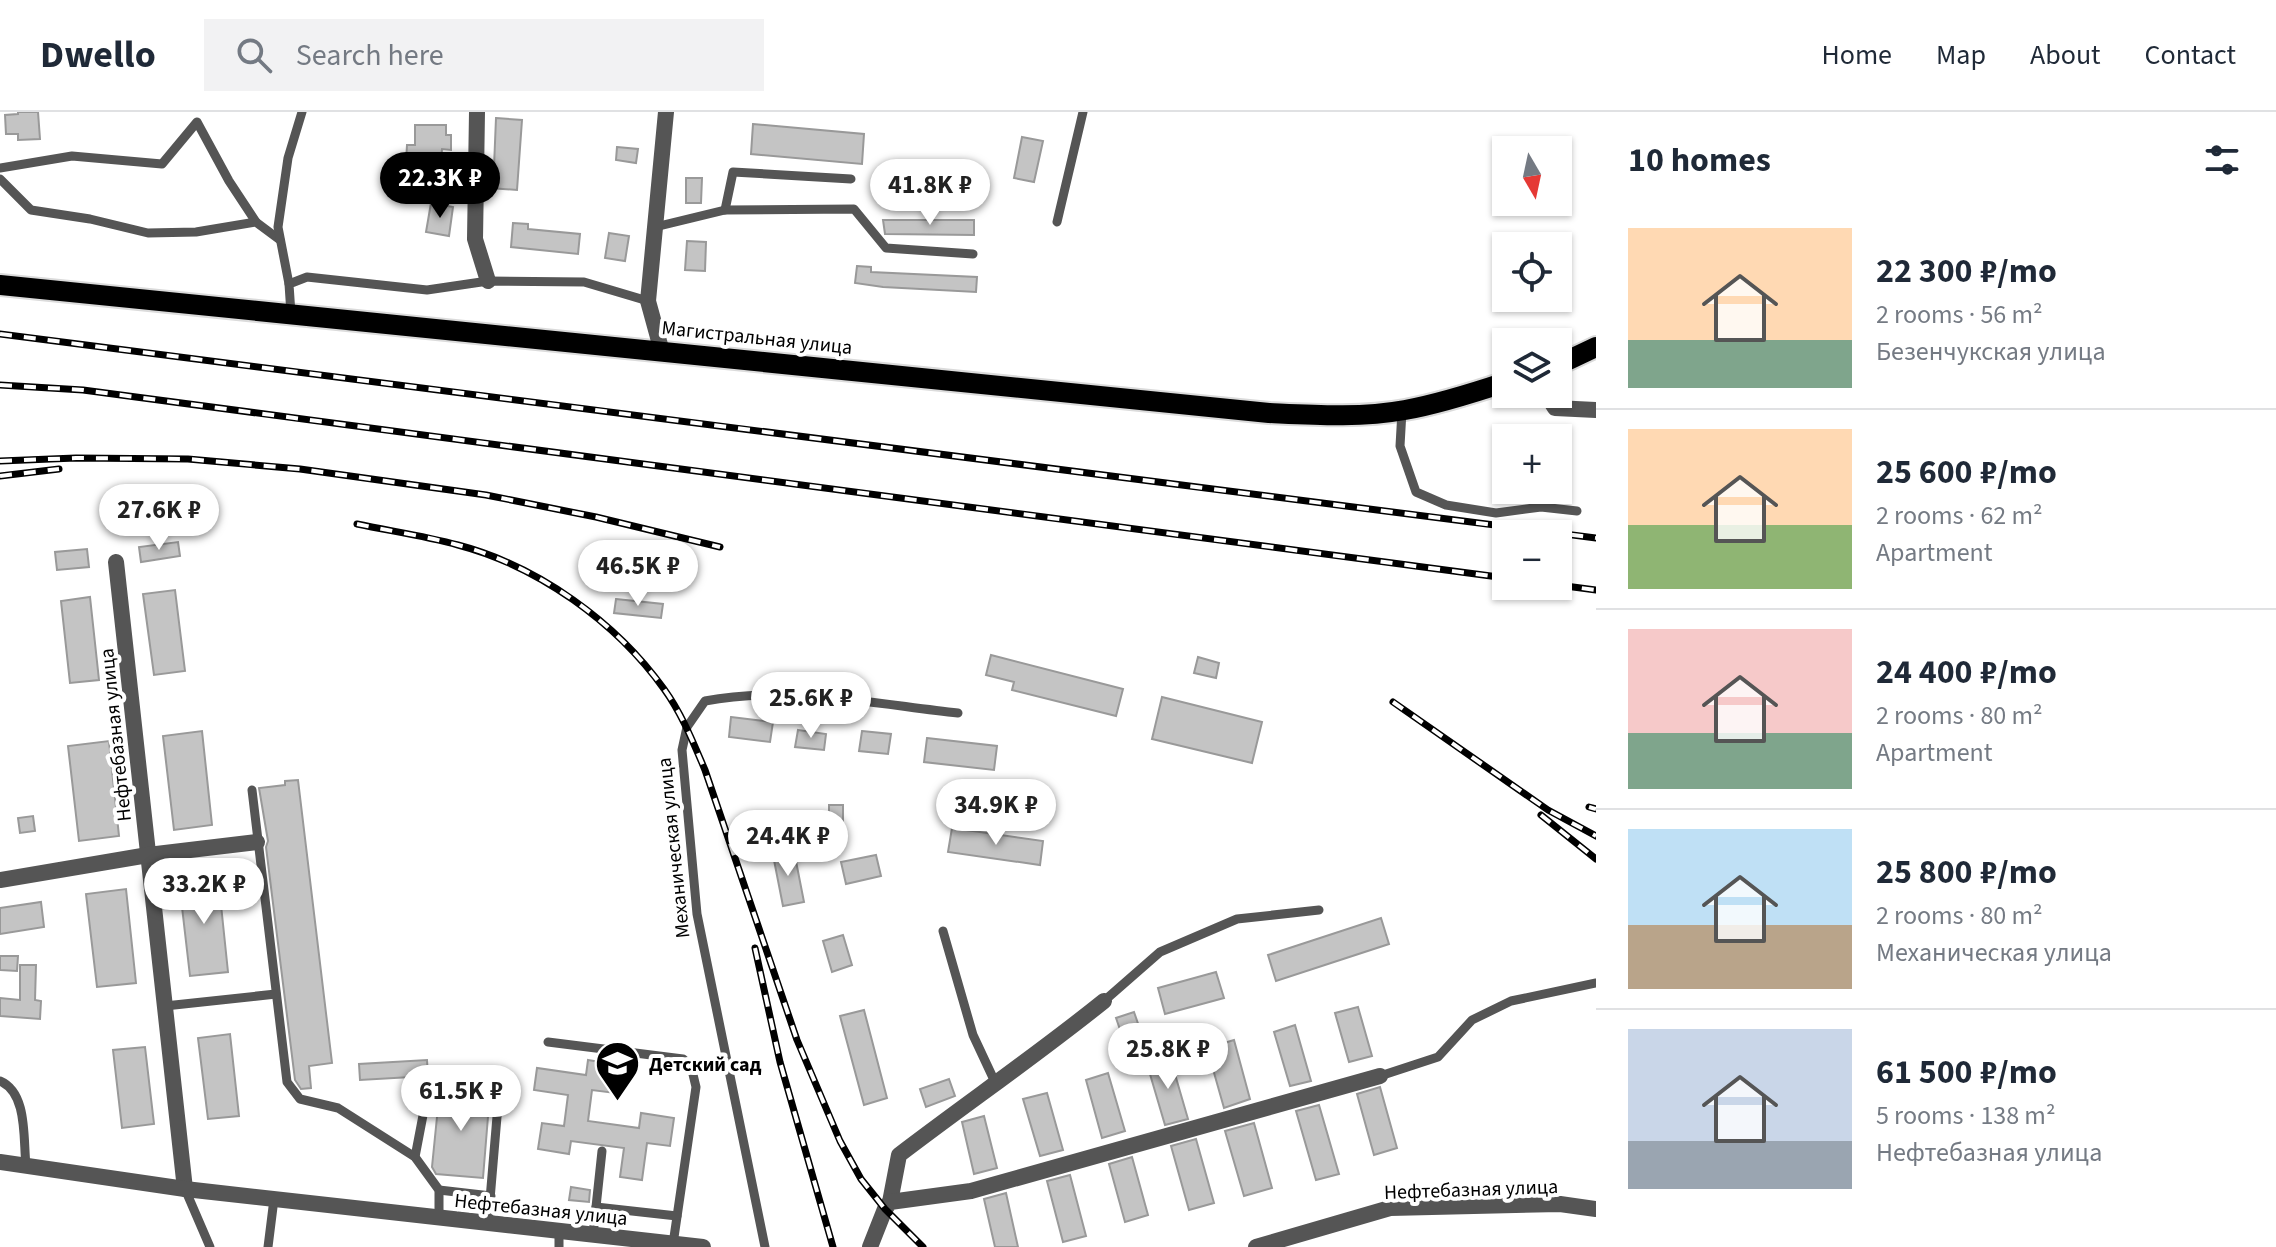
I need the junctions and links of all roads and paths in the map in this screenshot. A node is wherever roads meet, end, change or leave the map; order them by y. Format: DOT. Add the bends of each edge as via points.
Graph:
graph roads {
  1 [pos="302,112"];
  2 [pos="477,112"];
  3 [pos="666,112"];
  4 [pos="1083,112"];
  5 [pos="0,168"];
  6 [pos="0,179"];
  7 [pos="851,179"];
  8 [pos="725,210"];
  9 [pos="256,222"];
  10 [pos="1057,222"];
  11 [pos="655,227"];
  12 [pos="280,240"];
  13 [pos="973,254"];
  14 [pos="488,281"];
  15 [pos="289,284"];
  16 [pos="0,285"];
  17 [pos="648,301"];
  18 [pos="291,314"];
  19 [pos="1596,347"];
  20 [pos="662,352"];
  21 [pos="1572,358"];
  22 [pos="1492,386"];
  23 [pos="1555,408"];
  24 [pos="1596,410"];
  25 [pos="1402,411"];
  26 [pos="1577,511"];
  27 [pos="116,562"];
  28 [pos="958,713"];
  29 [pos="252,790"];
  30 [pos="257,842"];
  31 [pos="148,855"];
  32 [pos="0,880"];
  33 [pos="1319,910"];
  34 [pos="943,931"];
  35 [pos="1596,983"];
  36 [pos="276,994"];
  37 [pos="1104,1001"];
  38 [pos="165,1006"];
  39 [pos="548,1042"];
  40 [pos="1380,1076"];
  41 [pos="0,1081"];
  42 [pos="995,1082"];
  43 [pos="602,1151"];
  44 [pos="415,1157"];
  45 [pos="0,1162"];
  46 [pos="26,1165"];
  47 [pos="185,1189"];
  48 [pos="439,1190"];
  49 [pos="491,1196"];
  50 [pos="274,1199"];
  51 [pos="890,1202"];
  52 [pos="596,1207"];
  53 [pos="1596,1209"];
  54 [pos="677,1216"];
  55 [pos="439,1218"];
  56 [pos="488,1223"];
  57 [pos="593,1235"];
  58 [pos="559,1239"];
  59 [pos="673,1244"];
  60 [pos="210,1247"];
  61 [pos="268,1247"];
  62 [pos="703,1247"];
  63 [pos="765,1247"];
  64 [pos="870,1247"];
  65 [pos="1256,1247"];
  1 -- 12 [label="lane" via="288,158"];
  2 -- 14 [label="street" via="475,239"];
  3 -- 11 [label="street"];
  4 -- 10 [label="lane"];
  5 -- 9 [label="lane" via="72,156 162,164 197,122"];
  6 -- 9 [label="lane" via="31,210 148,233"];
  7 -- 8 [label="lane" via="733,172"];
  8 -- 11 [label="lane"];
  8 -- 13 [label="lane" via="854,209 886,248"];
  9 -- 12 [label="lane"];
  11 -- 17 [label="street"];
  12 -- 15 [label="lane"];
  14 -- 15 [label="lane" via="427,290 307,277"];
  14 -- 17 [label="lane" via="584,282"];
  15 -- 18 [label="lane"];
  16 -- 18 [label="main road, Магистральная улица"];
  17 -- 20 [label="street"];
  18 -- 20 [label="main road, Магистральная улица"];
  19 -- 21 [label="main road"];
  20 -- 25 [label="main road, Магистральная улица" via="1269,413"];
  22 -- 25 [label="main road, Магистральная улица"];
  23 -- 24 [label="street"];
  25 -- 26 [label="lane" via="1400,446 1416,492 1446,505 1496,513 1541,507"];
  27 -- 31 [label="street, Нефтебазная улица"];
  28 -- 63 [label="lane, Механическая улица" via="783,694 728,696 705,701 687,727 682,750 697,914"];
  29 -- 30 [label="lane"];
  30 -- 31 [label="street"];
  30 -- 36 [label="lane"];
  31 -- 32 [label="street"];
  31 -- 38 [label="street, Нефтебазная улица"];
  33 -- 37 [label="lane" via="1237,919 1160,952"];
  34 -- 42 [label="lane" via="973,1035"];
  35 -- 40 [label="lane" via="1511,1001 1472,1020 1438,1057"];
  36 -- 38 [label="lane"];
  36 -- 44 [label="lane" via="287,1082 300,1099 338,1108"];
  37 -- 42 [label="street"];
  38 -- 47 [label="street, Нефтебазная улица"];
  39 -- 54 [label="lane" via="683,1059 691,1066 696,1087"];
  40 -- 51 [label="street" via="971,1191"];
  41 -- 46 [label="lane" via="18,1097"];
  42 -- 51 [label="street" via="899,1155"];
  43 -- 52 [label="lane"];
  44 -- 48 [label="lane"];
  44 -- 49 [label="lane" via="429,1084 451,1074 493,1078 499,1093"];
  45 -- 46 [label="street, Нефтебазная улица"];
  46 -- 47 [label="street, Нефтебазная улица"];
  47 -- 50 [label="street, Нефтебазная улица"];
  47 -- 60 [label="lane"];
  48 -- 49 [label="lane"];
  48 -- 55 [label="lane"];
  49 -- 56 [label="lane"];
  50 -- 55 [label="street, Нефтебазная улица"];
  50 -- 61 [label="lane"];
  51 -- 64 [label="street"];
  52 -- 54 [label="lane"];
  52 -- 57 [label="lane"];
  53 -- 65 [label="street, Нефтебазная улица" via="1560,1204 1390,1208"];
  54 -- 59 [label="lane"];
  55 -- 56 [label="street, Нефтебазная улица"];
  56 -- 58 [label="street, Нефтебазная улица"];
  57 -- 58 [label="street, Нефтебазная улица"];
  57 -- 59 [label="street, Нефтебазная улица"];
  59 -- 62 [label="street, Нефтебазная улица"];
}
